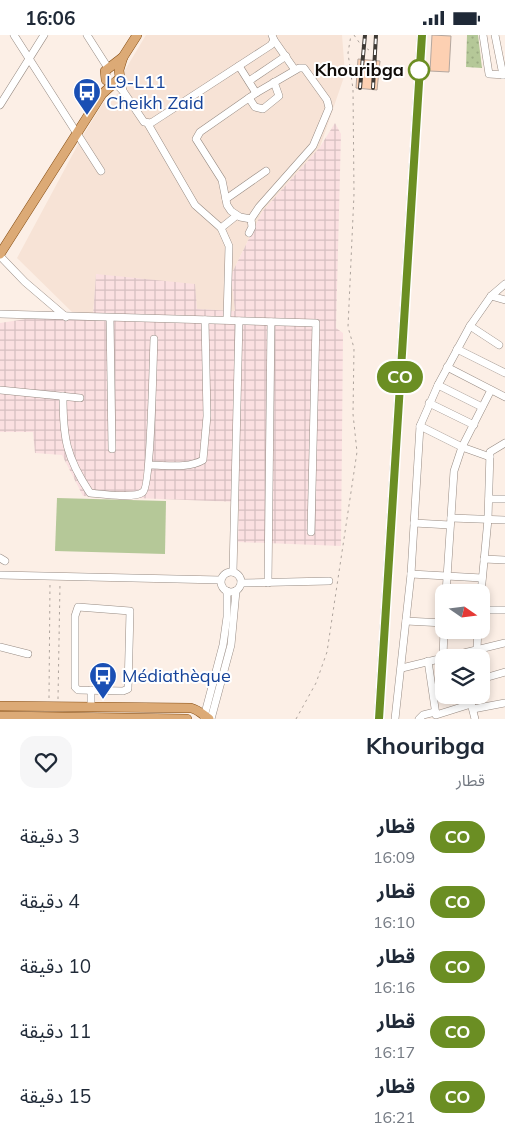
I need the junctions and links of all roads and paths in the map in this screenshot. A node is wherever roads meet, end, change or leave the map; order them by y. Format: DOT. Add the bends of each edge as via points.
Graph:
graph roads {
  1 [pos="14,35"];
  2 [pos="44,35"];
  3 [pos="87,35"];
  4 [pos="137,35"];
  5 [pos="353,35"];
  6 [pos="483,35"];
  7 [pos="496,35"];
  8 [pos="272,37"];
  9 [pos="369,50"];
  10 [pos="286,56"];
  11 [pos="29,59"];
  12 [pos="239,66"];
  13 [pos="295,70"];
  14 [pos="113,75"];
  15 [pos="504,75"];
  16 [pos="249,81"];
  17 [pos="274,82"];
  18 [pos="256,93"];
  19 [pos="249,98"];
  20 [pos="0,105"];
  21 [pos="148,124"];
  22 [pos="76,135"];
  23 [pos="101,171"];
  24 [pos="266,171"];
  25 [pos="226,199"];
  26 [pos="236,216"];
  27 [pos="251,219"];
  28 [pos="221,228"];
  29 [pos="249,233"];
  30 [pos="0,255"];
  31 [pos="505,284"];
  32 [pos="491,296"];
  33 [pos="505,300"];
  34 [pos="1,313"];
  35 [pos="66,317"];
  36 [pos="110,318"];
  37 [pos="227,319"];
  38 [pos="204,320"];
  39 [pos="239,321"];
  40 [pos="271,322"];
  41 [pos="470,327"];
  42 [pos="154,339"];
  43 [pos="499,345"];
  44 [pos="457,349"];
  45 [pos="448,367"];
  46 [pos="505,373"];
  47 [pos="438,385"];
  48 [pos="0,390"];
  49 [pos="491,390"];
  50 [pos="63,396"];
  51 [pos="505,397"];
  52 [pos="80,398"];
  53 [pos="429,403"];
  54 [pos="482,407"];
  55 [pos="474,425"];
  56 [pos="420,426"];
  57 [pos="505,443"];
  58 [pos="462,447"];
  59 [pos="112,449"];
  60 [pos="490,457"];
  61 [pos="149,465"];
  62 [pos="489,499"];
  63 [pos="505,499"];
  64 [pos="488,519"];
  65 [pos="505,520"];
  66 [pos="451,521"];
  67 [pos="414,523"];
  68 [pos="310,532"];
  69 [pos="484,559"];
  70 [pos="505,560"];
  71 [pos="233,571"];
  72 [pos="411,574"];
  73 [pos="0,575"];
  74 [pos="446,576"];
  75 [pos="50,577"];
  76 [pos="60,577"];
  77 [pos="482,578"];
  78 [pos="221,580"];
  79 [pos="329,581"];
  80 [pos="241,583"];
  81 [pos="268,583"];
  82 [pos="446,584"];
  83 [pos="482,584"];
  84 [pos="227,591"];
  85 [pos="236,591"];
  86 [pos="490,610"];
  87 [pos="505,610"];
  88 [pos="406,621"];
  89 [pos="435,623"];
  90 [pos="478,639"];
  91 [pos="505,643"];
  92 [pos="0,647"];
  93 [pos="477,648"];
  94 [pos="28,654"];
  95 [pos="435,659"];
  96 [pos="428,661"];
  97 [pos="402,668"];
  98 [pos="505,671"];
  99 [pos="490,676"];
  100 [pos="91,690"];
  101 [pos="505,703"];
  102 [pos="471,704"];
  103 [pos="0,705"];
  104 [pos="53,706"];
  105 [pos="91,706"];
  106 [pos="171,707"];
  107 [pos="472,707"];
  108 [pos="436,712"];
  109 [pos="0,715"];
  110 [pos="91,716"];
  111 [pos="171,717"];
  112 [pos="205,718"];
  113 [pos="396,718"];
  114 [pos="187,719"];
  115 [pos="296,719"];
  116 [pos="419,719"];
  117 [pos="475,719"];
  1 -- 11 [label="street"];
  2 -- 11 [label="street"];
  3 -- 14 [label="street"];
  4 -- 14 [label="main road"];
  5 -- 9 [label="path"];
  5 -- 115 [label="path" via="348,53 353,89 354,194 348,327 354,348 353,406 357,452 328,652 316,683"];
  6 -- 15 [label="street" via="489,74"];
  7 -- 15 [label="street"];
  8 -- 10 [label="street"];
  8 -- 12 [label="street" via="271,45"];
  10 -- 13 [label="street"];
  10 -- 16 [label="street"];
  11 -- 20 [label="street"];
  11 -- 22 [label="street"];
  12 -- 16 [label="street"];
  12 -- 21 [label="street"];
  13 -- 17 [label="street"];
  13 -- 27 [label="street" via="306,70 329,108 313,146"];
  14 -- 21 [label="street"];
  14 -- 22 [label="main road"];
  16 -- 18 [label="street"];
  17 -- 18 [label="street"];
  17 -- 19 [label="street" via="279,94 277,100 263,109"];
  18 -- 19 [label="street"];
  19 -- 25 [label="street" via="200,132 196,139 222,179"];
  21 -- 28 [label="street" via="195,205"];
  22 -- 23 [label="street"];
  22 -- 30 [label="main road"];
  24 -- 25 [label="street"];
  25 -- 26 [label="street"];
  26 -- 27 [label="street"];
  26 -- 28 [label="street"];
  27 -- 29 [label="street"];
  28 -- 37 [label="street" via="229,246"];
  30 -- 35 [label="street" via="25,282"];
  31 -- 32 [label="street"];
  32 -- 33 [label="street"];
  32 -- 41 [label="street"];
  34 -- 35 [label="street"];
  35 -- 36 [label="street"];
  36 -- 38 [label="street"];
  36 -- 59 [label="street"];
  38 -- 39 [label="street"];
  38 -- 61 [label="street" via="207,416 203,460 186,465"];
  39 -- 40 [label="street"];
  39 -- 71 [label="street"];
  40 -- 68 [label="street" via="316,323"];
  40 -- 81 [label="street"];
  41 -- 43 [label="street"];
  41 -- 44 [label="street"];
  42 -- 61 [label="street"];
  44 -- 45 [label="street"];
  44 -- 46 [label="street"];
  45 -- 47 [label="street"];
  45 -- 49 [label="street"];
  47 -- 53 [label="street"];
  47 -- 54 [label="street"];
  48 -- 50 [label="street"];
  49 -- 51 [label="street"];
  49 -- 54 [label="street"];
  50 -- 52 [label="street"];
  50 -- 61 [label="street" via="63,433 67,450 90,493 142,493 146,488"];
  53 -- 55 [label="street"];
  53 -- 56 [label="street"];
  54 -- 55 [label="street"];
  55 -- 58 [label="street"];
  56 -- 58 [label="street"];
  56 -- 67 [label="street"];
  57 -- 60 [label="street" via="492,449"];
  58 -- 60 [label="street"];
  58 -- 66 [label="street" via="454,471"];
  60 -- 62 [label="street"];
  62 -- 63 [label="street"];
  62 -- 64 [label="street"];
  64 -- 65 [label="street"];
  64 -- 66 [label="street"];
  64 -- 69 [label="street"];
  66 -- 67 [label="street"];
  66 -- 74 [label="street"];
  67 -- 72 [label="street"];
  69 -- 70 [label="street"];
  69 -- 77 [label="street"];
  71 -- 78 [label="street" via="226,573"];
  71 -- 80 [label="street"];
  72 -- 74 [label="street"];
  72 -- 88 [label="street"];
  73 -- 75 [label="street"];
  74 -- 77 [label="street"];
  74 -- 82 [label="street"];
  75 -- 76 [label="street"];
  75 -- 104 [label="path"];
  76 -- 78 [label="street"];
  76 -- 104 [label="path"];
  77 -- 83 [label="street"];
  78 -- 84 [label="street"];
  79 -- 81 [label="street"];
  80 -- 81 [label="street"];
  80 -- 85 [label="street"];
  84 -- 85 [label="street"];
  84 -- 112 [label="street" via="223,645"];
  85 -- 112 [label="street" via="231,645"];
  86 -- 87 [label="street"];
  88 -- 89 [label="street"];
  88 -- 97 [label="street"];
  90 -- 93 [label="street"];
  91 -- 93 [label="street"];
  92 -- 94 [label="street"];
  95 -- 96 [label="street"];
  96 -- 97 [label="street"];
  96 -- 108 [label="street"];
  97 -- 113 [label="street"];
  98 -- 99 [label="street"];
  100 -- 100 [label="street" via="128,689 130,611 80,607 76,611 74,684 78,690"];
  100 -- 105 [label="street"];
  101 -- 107 [label="street"];
  102 -- 107 [label="street"];
  103 -- 104 [label="main road"];
  104 -- 105 [label="main road"];
  105 -- 106 [label="main road"];
  105 -- 110 [label="main road"];
  106 -- 111 [label="main road"];
  106 -- 112 [label="main road" via="196,709"];
  107 -- 108 [label="street" via="436,715"];
  107 -- 117 [label="street"];
  108 -- 116 [label="street"];
  109 -- 110 [label="main road"];
  110 -- 111 [label="main road"];
  111 -- 114 [label="main road"];
}
